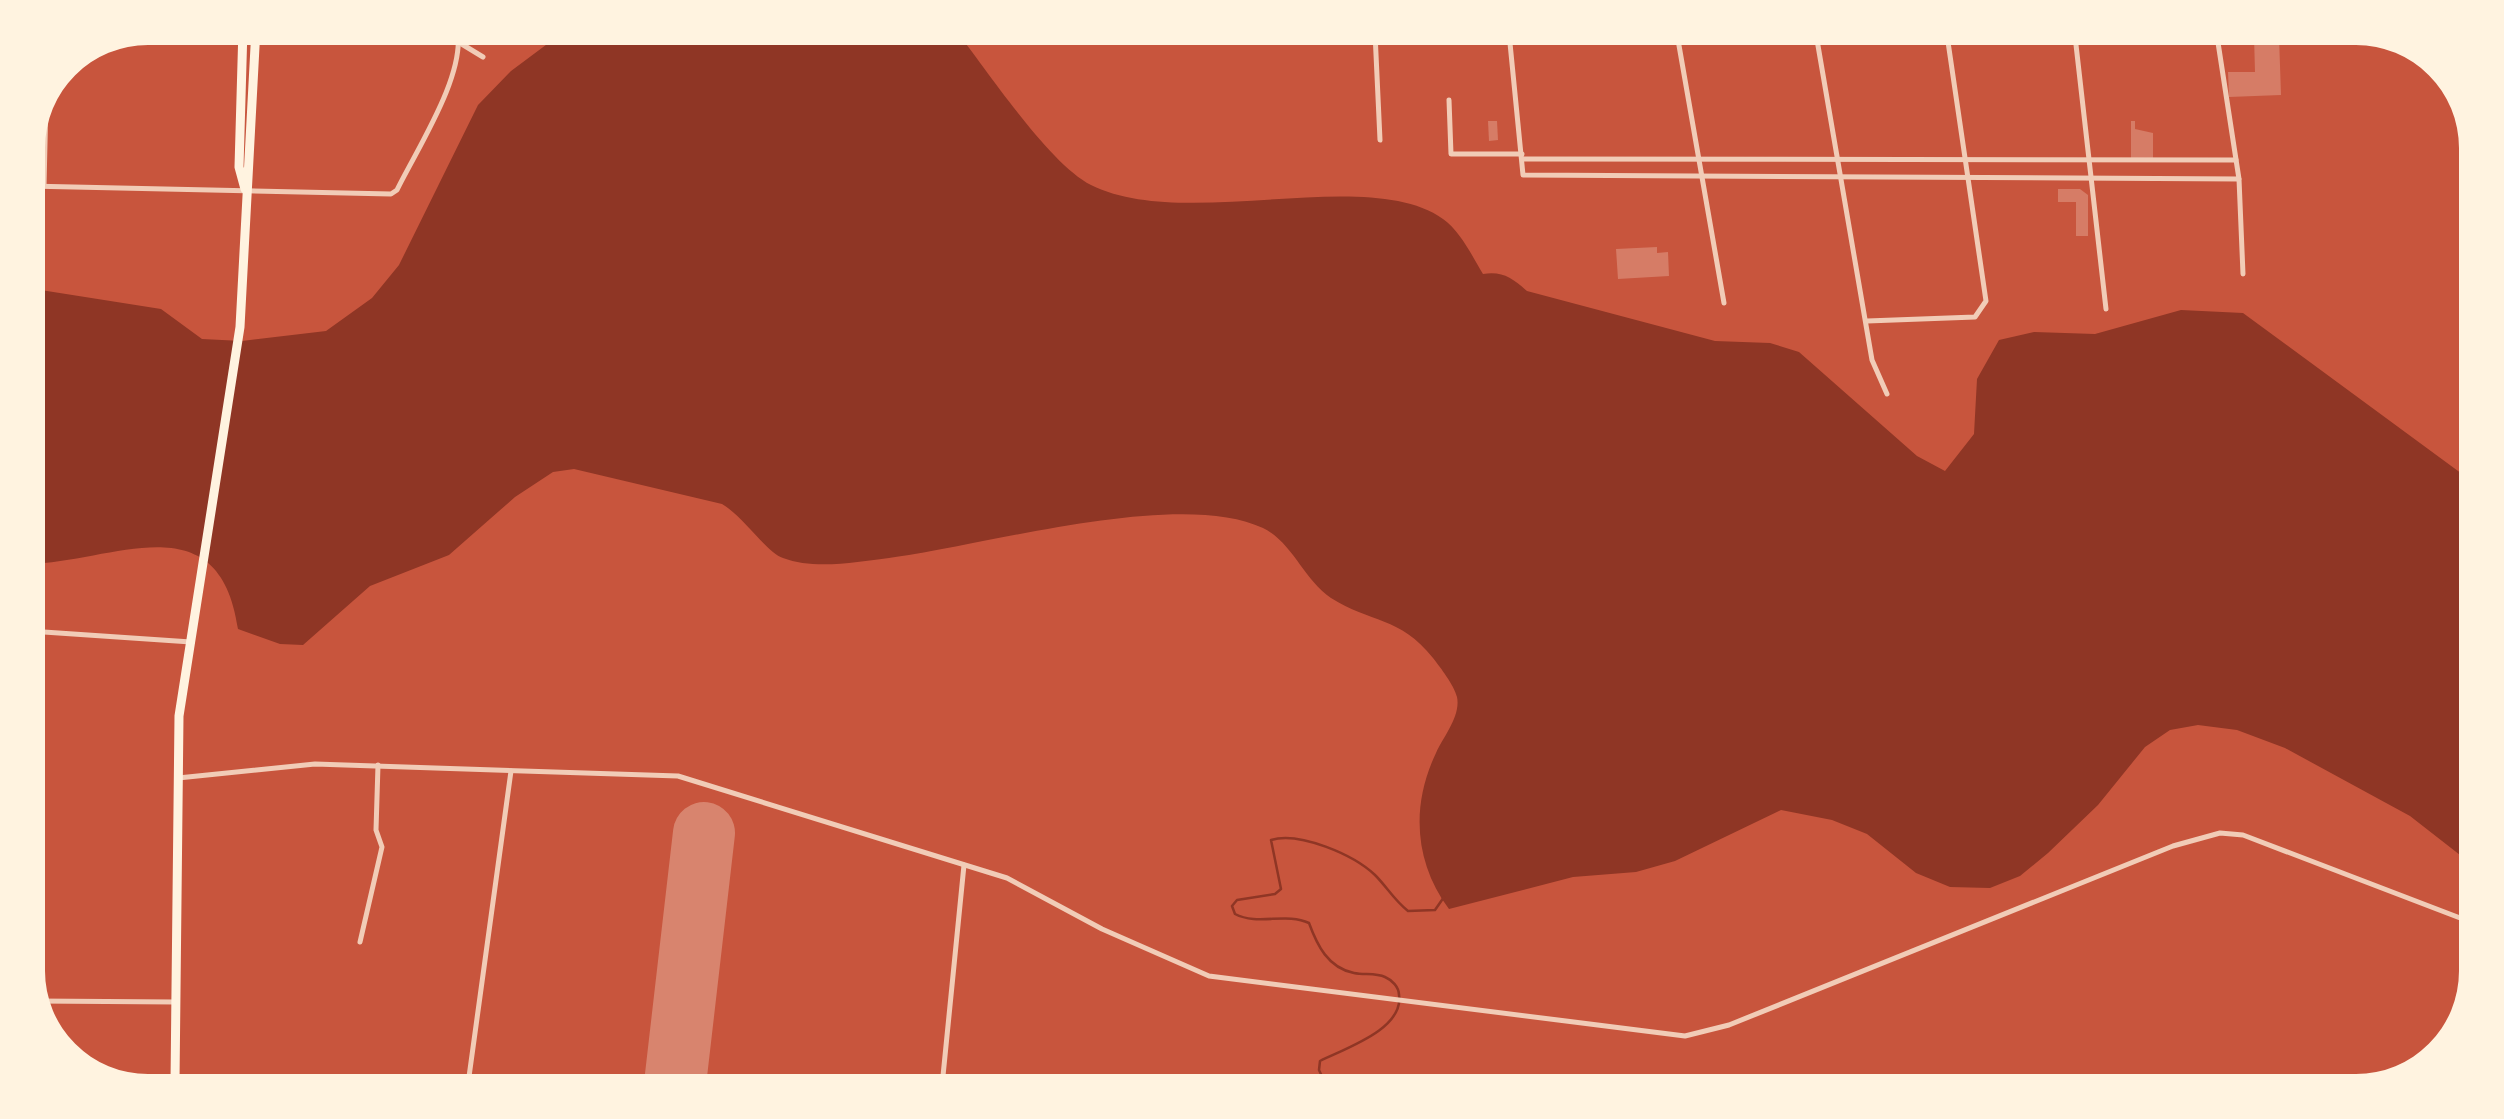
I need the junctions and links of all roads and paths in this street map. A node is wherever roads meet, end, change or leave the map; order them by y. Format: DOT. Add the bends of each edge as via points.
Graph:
graph roads {
  1 [pos="243,45"];
  2 [pos="255,45"];
  3 [pos="459,45"];
  4 [pos="463,45"];
  5 [pos="1376,45"];
  6 [pos="1510,45"];
  7 [pos="1679,45"];
  8 [pos="1818,45"];
  9 [pos="1947,45"];
  10 [pos="2076,45"];
  11 [pos="2218,45"];
  12 [pos="483,57"];
  13 [pos="1449,100"];
  14 [pos="1380,140"];
  15 [pos="1522,156"];
  16 [pos="1701,159"];
  17 [pos="1837,159"];
  18 [pos="1963,159"];
  19 [pos="2091,159"];
  20 [pos="2236,160"];
  21 [pos="1704,175"];
  22 [pos="1840,176"];
  23 [pos="1966,176"];
  24 [pos="2094,177"];
  25 [pos="2239,180"];
  26 [pos="45,186"];
  27 [pos="246,191"];
  28 [pos="2243,274"];
  29 [pos="1724,303"];
  30 [pos="2106,310"];
  31 [pos="1867,321"];
  32 [pos="1886,394"];
  33 [pos="45,632"];
  34 [pos="191,642"];
  35 [pos="378,764"];
  36 [pos="511,770"];
  37 [pos="176,778"];
  38 [pos="964,864"];
  39 [pos="2459,918"];
  40 [pos="360,942"];
  41 [pos="50,1002"];
  42 [pos="176,1002"];
  43 [pos="175,1074"];
  44 [pos="469,1074"];
  45 [pos="943,1074"];
  1 -- 27 [label="main road" via="240,167"];
  2 -- 27 [label="main road"];
  3 -- 27 [label="street" via="449,82 397,190"];
  4 -- 12 [label="street"];
  5 -- 14 [label="street"];
  6 -- 15 [label="street"];
  7 -- 16 [label="street"];
  8 -- 17 [label="street"];
  9 -- 18 [label="street"];
  10 -- 19 [label="street"];
  11 -- 20 [label="street"];
  13 -- 15 [label="street" via="1451,154"];
  15 -- 16 [label="street"];
  15 -- 21 [label="street" via="1522,175"];
  16 -- 17 [label="street"];
  16 -- 21 [label="street"];
  17 -- 18 [label="street"];
  17 -- 22 [label="street"];
  18 -- 19 [label="street"];
  18 -- 23 [label="street"];
  19 -- 20 [label="street"];
  19 -- 24 [label="street"];
  20 -- 25 [label="street"];
  21 -- 22 [label="street"];
  21 -- 29 [label="street"];
  22 -- 23 [label="street"];
  22 -- 31 [label="street"];
  23 -- 24 [label="street"];
  23 -- 31 [label="street" via="1986,302 1974,317"];
  24 -- 25 [label="street"];
  24 -- 30 [label="street"];
  25 -- 28 [label="street"];
  26 -- 27 [label="street"];
  27 -- 34 [label="main road" via="240,327"];
  31 -- 32 [label="street"];
  33 -- 34 [label="street"];
  34 -- 37 [label="main road"];
  35 -- 36 [label="street"];
  35 -- 37 [label="street"];
  35 -- 40 [label="street" via="376,830 382,847"];
  36 -- 38 [label="street" via="678,776"];
  36 -- 44 [label="street"];
  37 -- 42 [label="main road"];
  38 -- 39 [label="street" via="1007,878 1209,976 1684,1036 2220,833 2242,834"];
  38 -- 45 [label="street"];
  41 -- 42 [label="street"];
  42 -- 43 [label="main road"];
}
